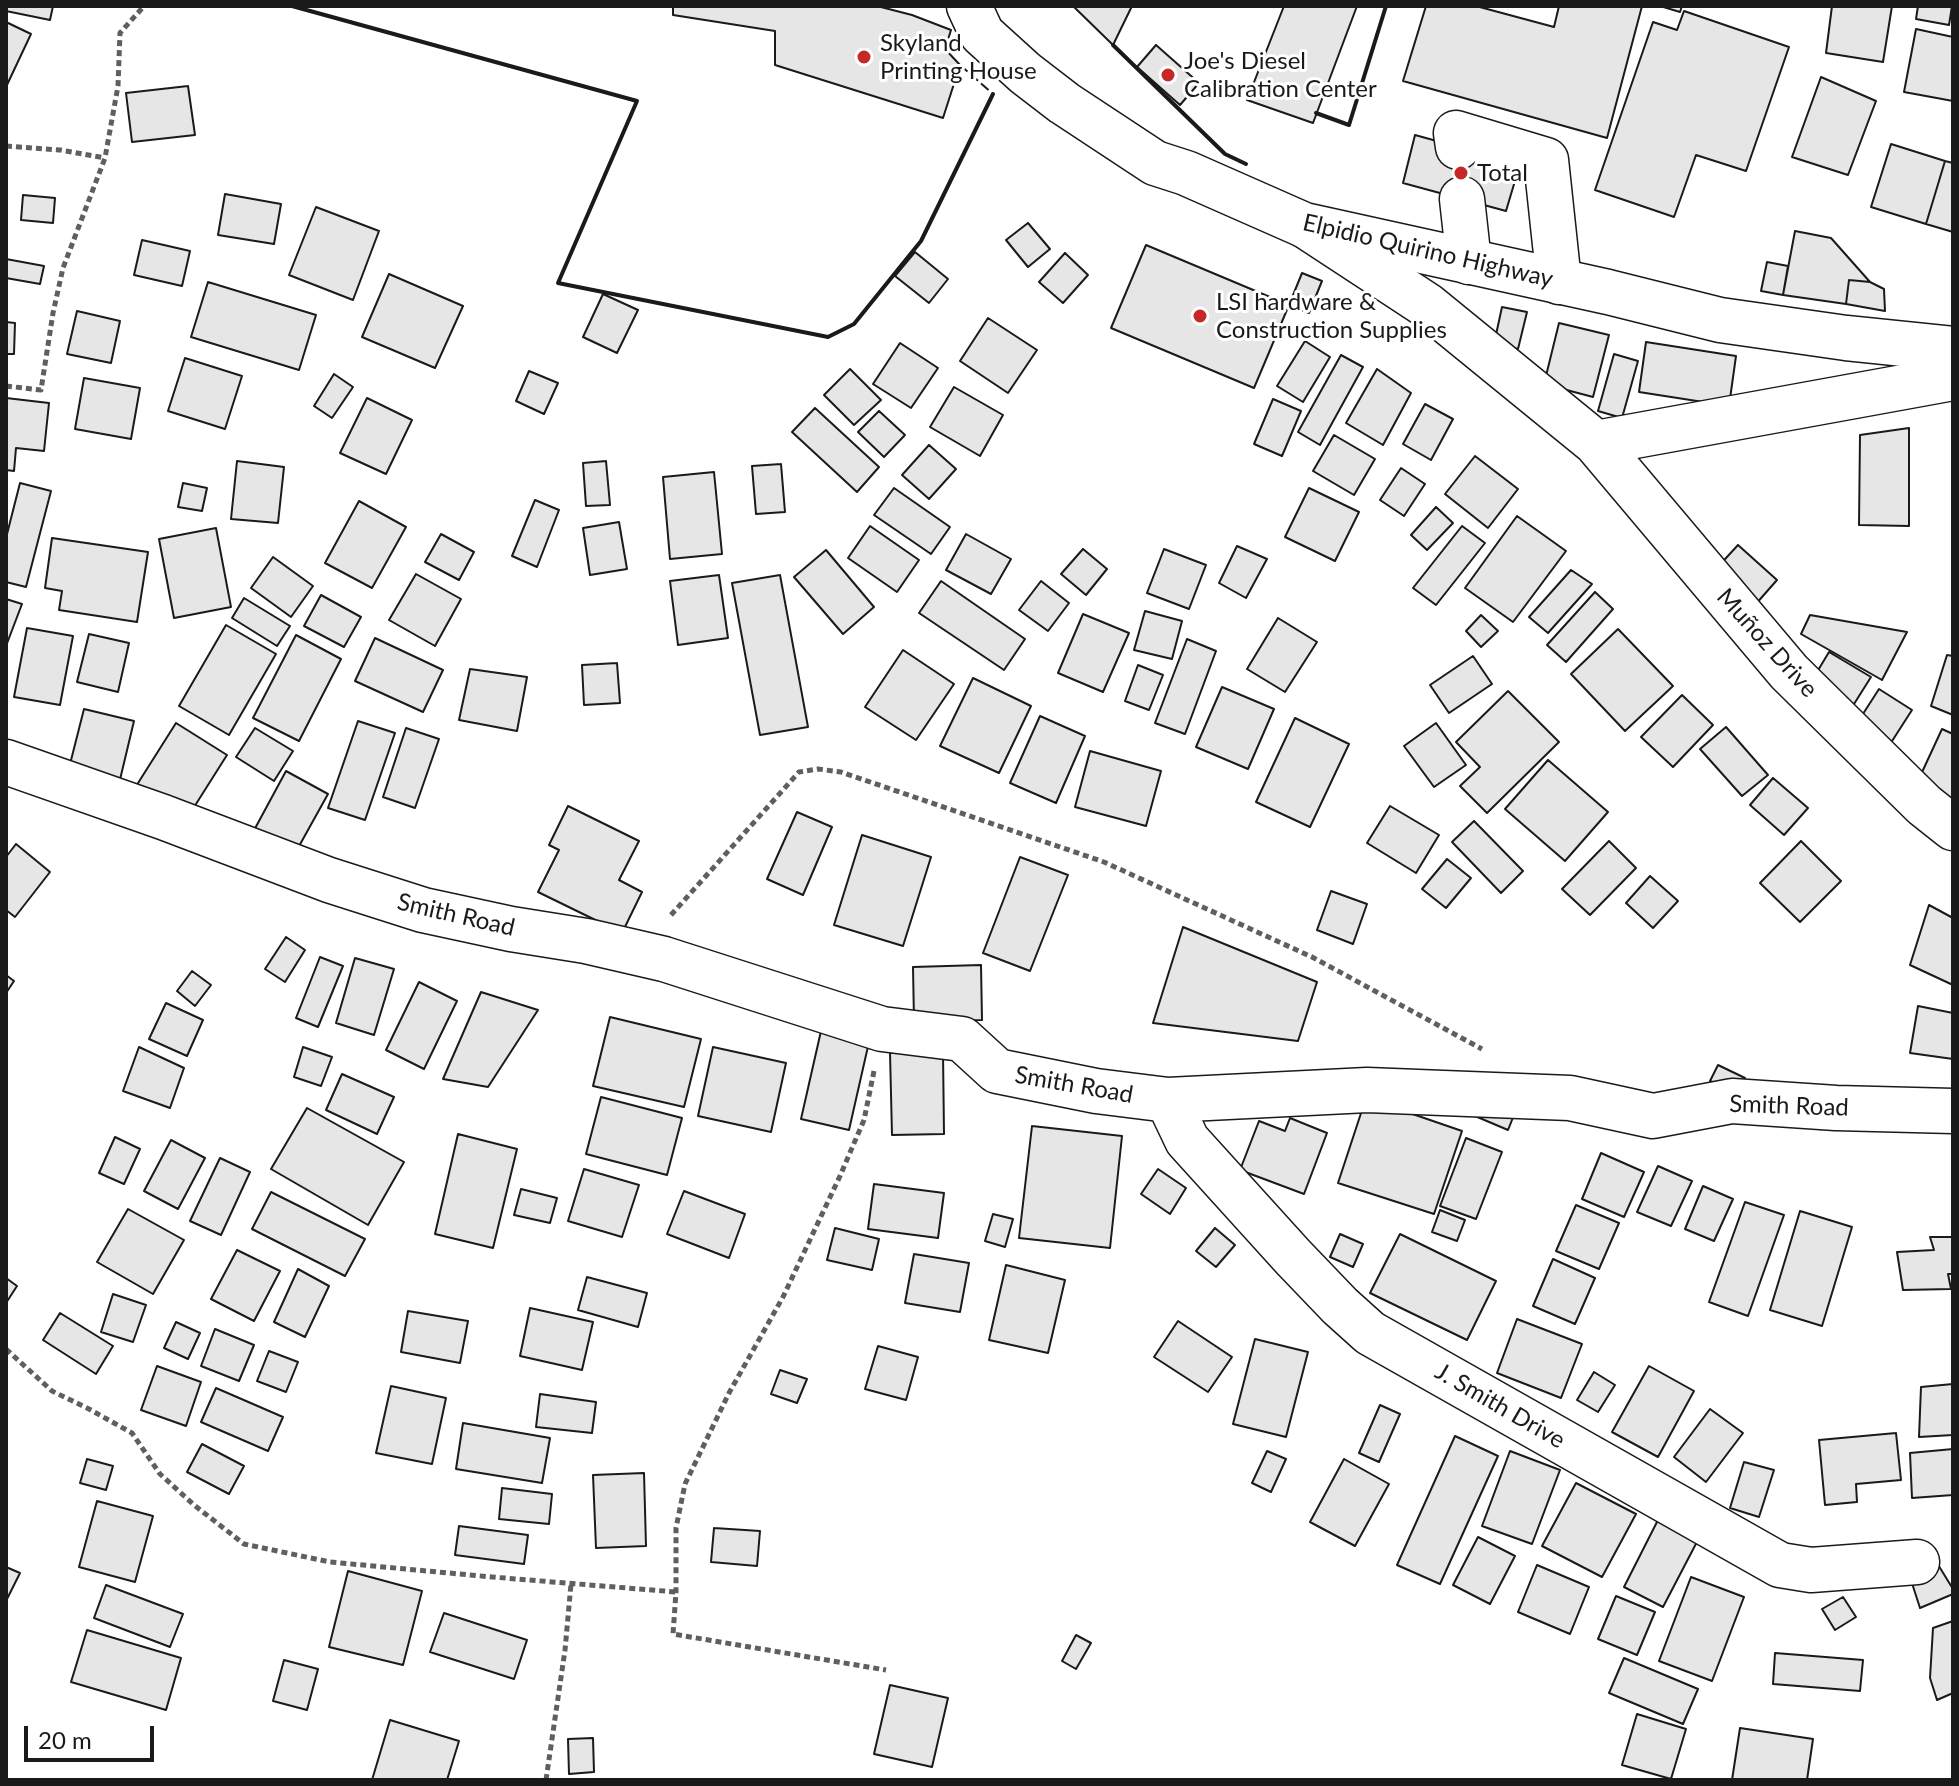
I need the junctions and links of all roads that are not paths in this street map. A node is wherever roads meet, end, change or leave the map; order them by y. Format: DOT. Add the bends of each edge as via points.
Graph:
graph roads {
  1 [pos="969,6"];
  2 [pos="1458,147"];
  3 [pos="1462,199"];
  4 [pos="1304,225"];
  5 [pos="1469,262"];
  6 [pos="1559,282"];
  7 [pos="1953,349"];
  8 [pos="1953,378"];
  9 [pos="1596,443"];
  10 [pos="6,762"];
  11 [pos="1953,828"];
  12 [pos="1168,1100"];
  13 [pos="1953,1111"];
  14 [pos="1917,1562"];
  1 -- 4 [label="main road, Elpidio Quirino Highway" via="982,34 1025,73 1155,163"];
  2 -- 6 [label="main road" via="1456,133 1546,160"];
  3 -- 5 [label="main road"];
  4 -- 5 [label="main road, Elpidio Quirino Highway"];
  4 -- 9 [label="main road, Muñoz Drive" via="1428,306"];
  5 -- 6 [label="main road, Elpidio Quirino Highway"];
  6 -- 7 [label="main road, Elpidio Quirino Highway" via="1720,320"];
  8 -- 9 [label="main road"];
  9 -- 11 [label="main road, Muñoz Drive" via="1789,672"];
  10 -- 12 [label="main road, Smith Road" via="423,910 637,952 882,1029 962,1039 997,1071"];
  12 -- 13 [label="main road, Smith Road" via="1367,1090 1570,1098 1653,1116 1732,1101"];
  12 -- 14 [label="main road, J. Smith Drive" via="1187,1140 1370,1333 1780,1565 1811,1570"];
}
